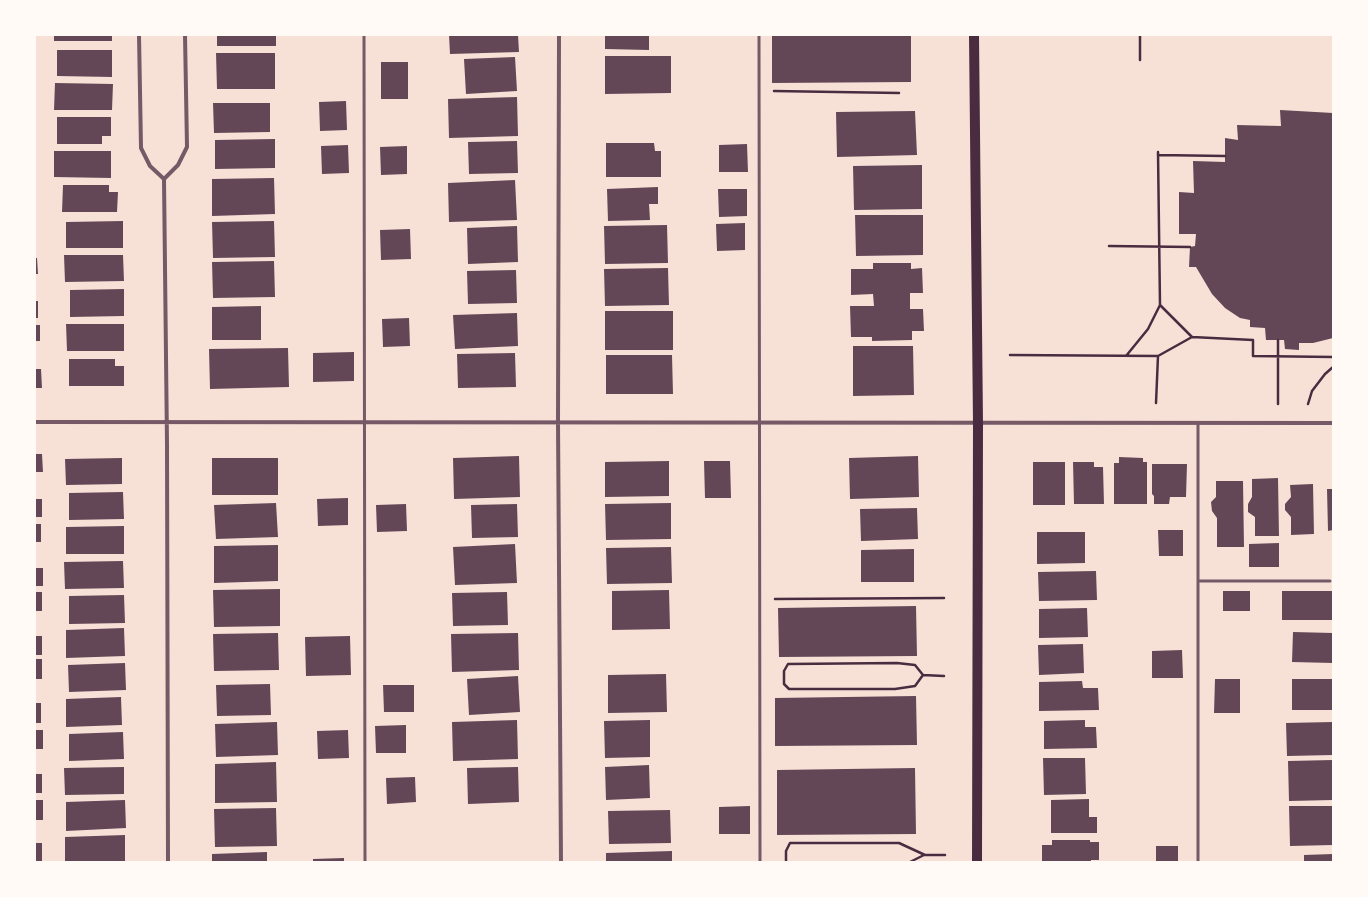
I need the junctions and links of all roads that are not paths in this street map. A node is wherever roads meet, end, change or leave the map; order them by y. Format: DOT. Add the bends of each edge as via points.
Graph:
graph roads {
  1 [pos="139,35"];
  2 [pos="185,35"];
  3 [pos="364,35"];
  4 [pos="559,35"];
  5 [pos="759,35"];
  6 [pos="974,35"];
  7 [pos="164,179"];
  8 [pos="35,422"];
  9 [pos="167,422"];
  10 [pos="364,422"];
  11 [pos="558,422"];
  12 [pos="760,423"];
  13 [pos="978,423"];
  14 [pos="1198,423"];
  15 [pos="1333,423"];
  16 [pos="1198,581"];
  17 [pos="1330,581"];
  18 [pos="168,862"];
  19 [pos="365,862"];
  20 [pos="561,862"];
  21 [pos="760,862"];
  22 [pos="977,862"];
  23 [pos="1198,862"];
  1 -- 7 [label="street" via="141,148 150,166"];
  2 -- 7 [label="street" via="187,147 178,165"];
  3 -- 10 [label="lane"];
  4 -- 11 [label="street"];
  5 -- 12 [label="lane"];
  6 -- 13 [label="main road"];
  7 -- 9 [label="street"];
  8 -- 9 [label="street"];
  9 -- 10 [label="street"];
  9 -- 18 [label="street"];
  10 -- 11 [label="street"];
  10 -- 19 [label="lane"];
  11 -- 12 [label="street"];
  11 -- 20 [label="street"];
  12 -- 13 [label="street"];
  12 -- 21 [label="lane"];
  13 -- 14 [label="street"];
  13 -- 22 [label="main road"];
  14 -- 15 [label="street"];
  14 -- 16 [label="lane"];
  16 -- 17 [label="lane"];
  16 -- 23 [label="lane"];
}
